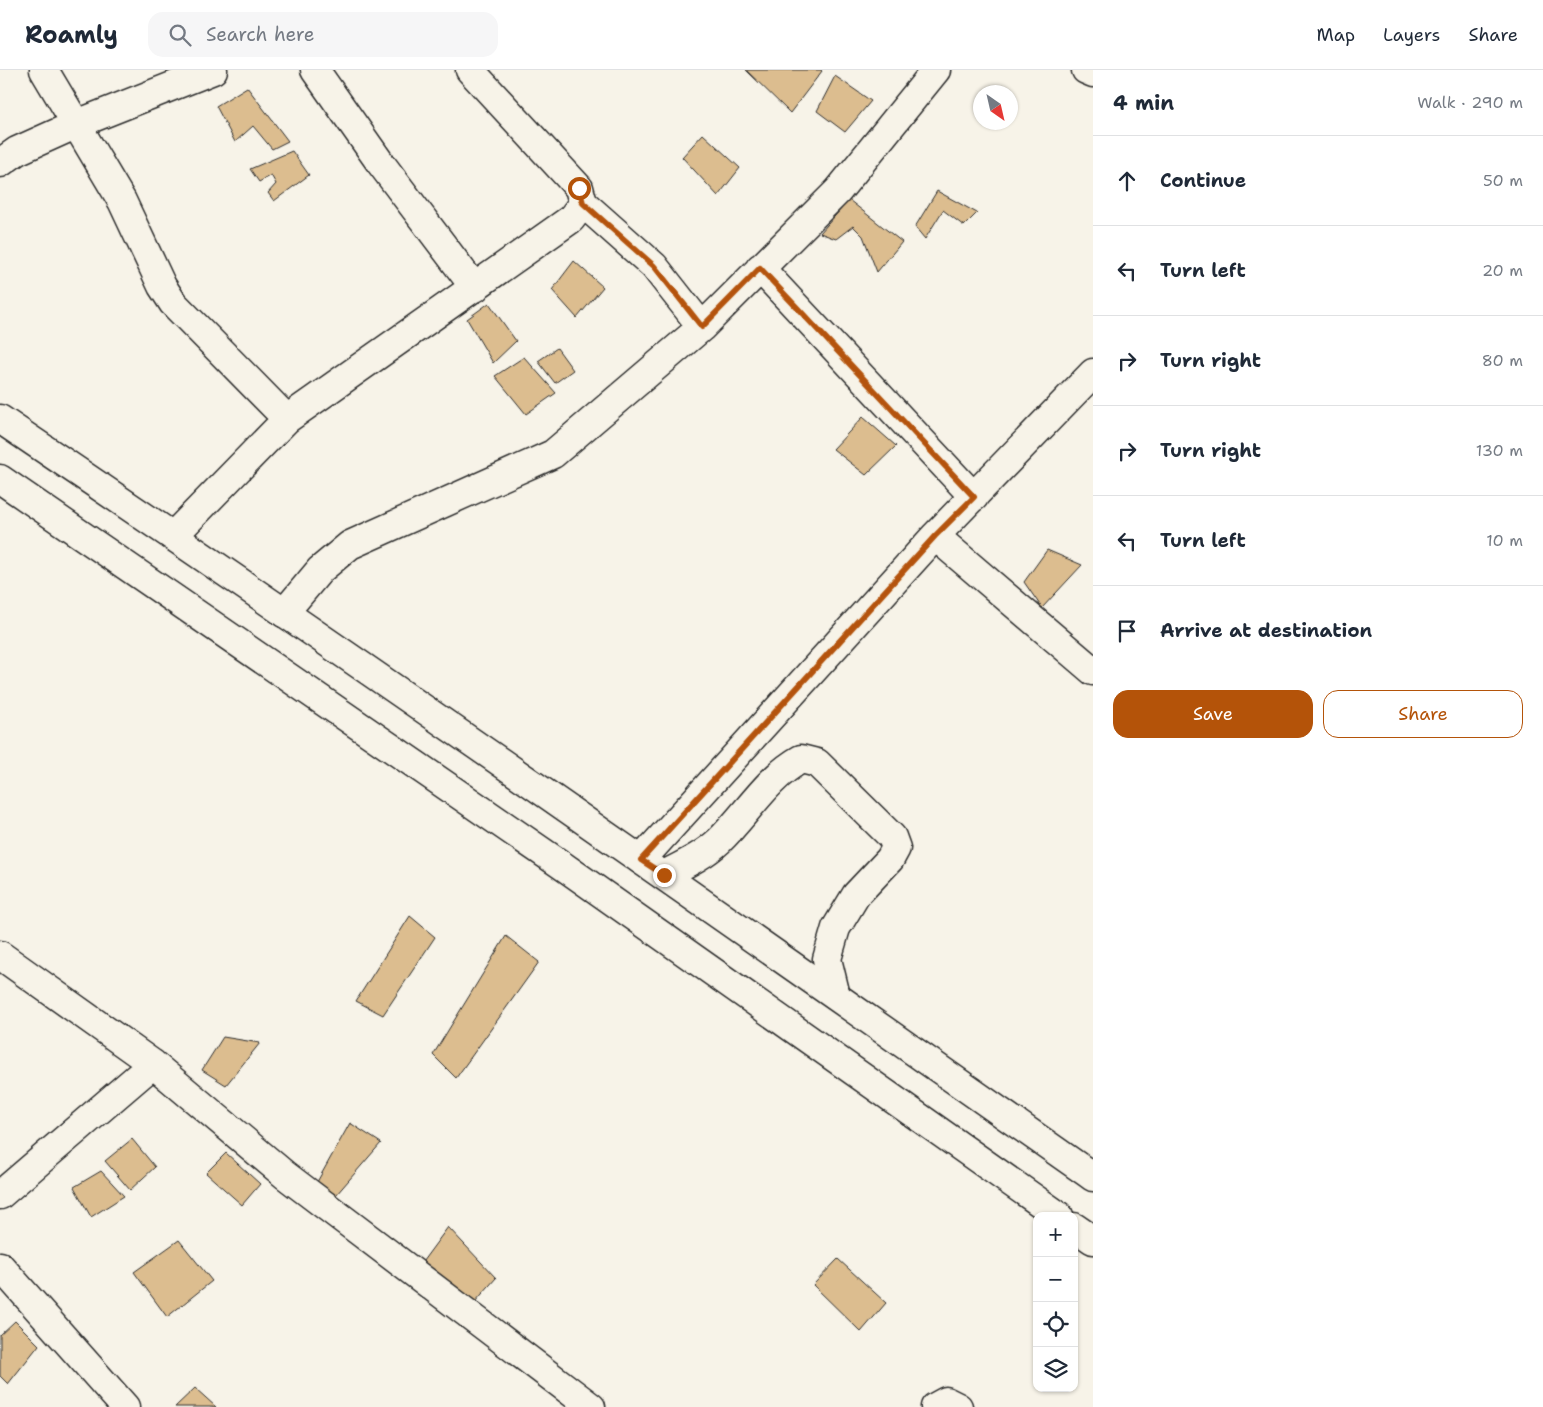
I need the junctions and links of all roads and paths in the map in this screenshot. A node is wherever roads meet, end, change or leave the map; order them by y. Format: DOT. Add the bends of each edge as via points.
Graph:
graph roads {
  1 [pos="44,70"];
  2 [pos="213,70"];
  3 [pos="315,70"];
  4 [pos="470,70"];
  5 [pos="936,70"];
  6 [pos="1086,70"];
  7 [pos="1093,73"];
  8 [pos="77,124"];
  9 [pos="0,163"];
  10 [pos="583,203"];
  11 [pos="760,268"];
  12 [pos="475,288"];
  13 [pos="702,327"];
  14 [pos="1093,373"];
  15 [pos="0,419"];
  16 [pos="287,419"];
  17 [pos="0,478"];
  18 [pos="974,497"];
  19 [pos="173,536"];
  20 [pos="935,536"];
  21 [pos="284,613"];
  22 [pos="1093,671"];
  23 [pos="641,860"];
  24 [pos="664,875"];
  25 [pos="0,955"];
  26 [pos="836,996"];
  27 [pos="153,1064"];
  28 [pos="1093,1177"];
  29 [pos="0,1195"];
  30 [pos="1053,1212"];
  31 [pos="1078,1230"];
  32 [pos="1093,1240"];
  33 [pos="0,1266"];
  34 [pos="124,1407"];
  35 [pos="591,1407"];
  36 [pos="934,1407"];
  37 [pos="958,1407"];
  1 -- 8 [label="street"];
  2 -- 8 [label="street"];
  3 -- 12 [label="street" via="379,162"];
  4 -- 10 [label="street" via="579,188"];
  5 -- 11 [label="street" via="838,191"];
  6 -- 7 [label="street"];
  8 -- 9 [label="street" via="17,151"];
  8 -- 16 [label="street" via="122,201 162,286 174,303"];
  10 -- 12 [label="street" via="571,219"];
  10 -- 13 [label="street" via="654,266"];
  11 -- 13 [label="street"];
  11 -- 18 [label="street"];
  12 -- 16 [label="street"];
  13 -- 21 [label="street" via="553,454 350,545 320,570"];
  14 -- 18 [label="street"];
  15 -- 19 [label="street"];
  16 -- 19 [label="street"];
  17 -- 30 [label="street" via="563,866"];
  18 -- 20 [label="street"];
  19 -- 21 [label="street"];
  20 -- 22 [label="street"];
  20 -- 23 [label="street"];
  21 -- 23 [label="street"];
  23 -- 24 [label="street"];
  24 -- 26 [label="street"];
  24 -- 26 [label="street" via="700,857 785,768 801,760 817,763 892,837 896,848 890,859 856,895 836,928 827,959"];
  25 -- 27 [label="street"];
  26 -- 28 [label="street"];
  27 -- 29 [label="street"];
  27 -- 35 [label="street" via="284,1175"];
  31 -- 32 [label="street"];
  33 -- 34 [label="street"];
  36 -- 37 [label="street" via="946,1401"];
}
